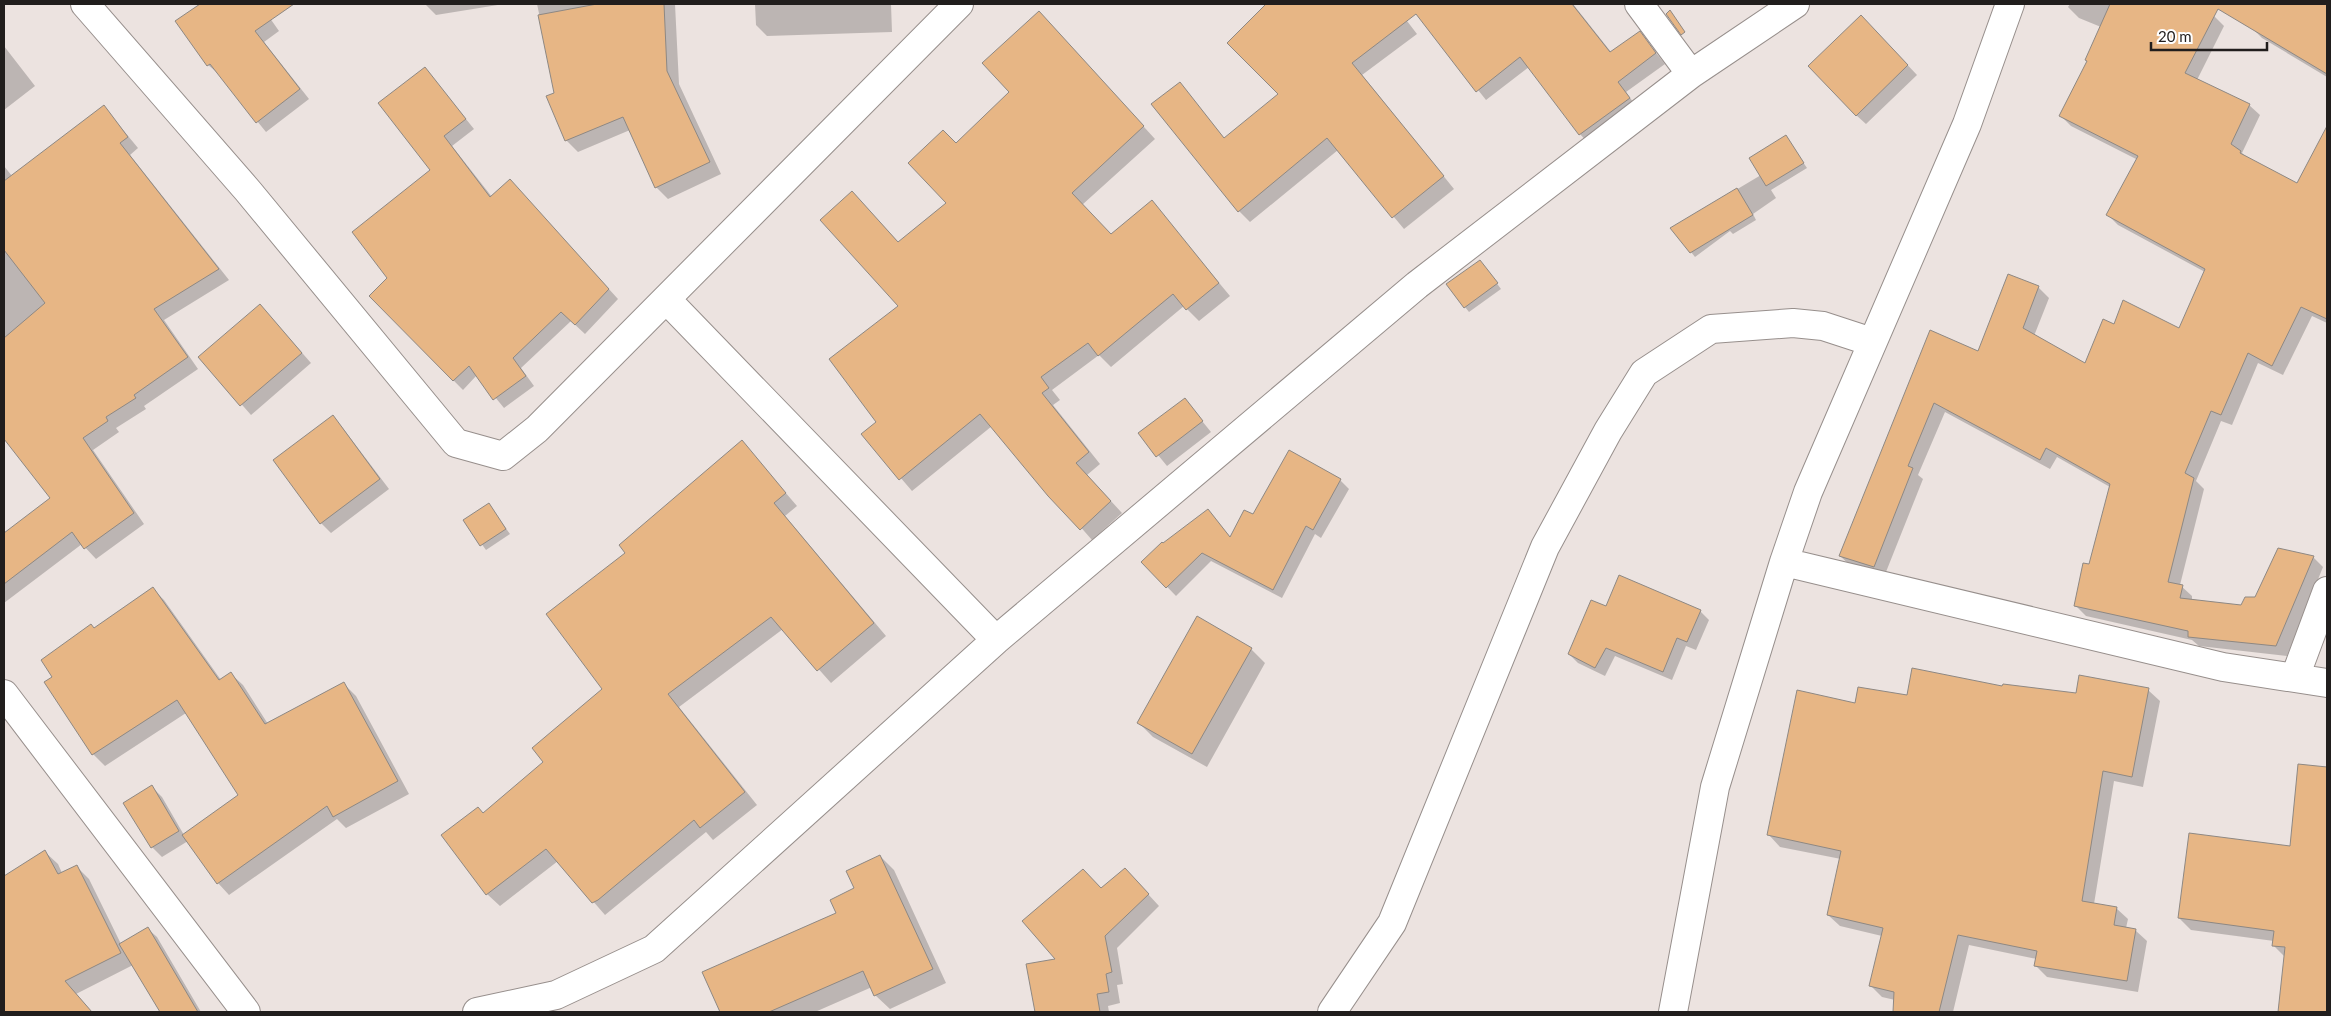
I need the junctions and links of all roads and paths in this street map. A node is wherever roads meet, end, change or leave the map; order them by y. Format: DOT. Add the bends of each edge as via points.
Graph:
graph roads {
  1 [pos="84,4"];
  2 [pos="959,4"];
  3 [pos="1639,4"];
  4 [pos="1795,4"];
  5 [pos="2010,4"];
  6 [pos="1691,74"];
  7 [pos="666,299"];
  8 [pos="1872,342"];
  9 [pos="1784,562"];
  10 [pos="2327,591"];
  11 [pos="996,640"];
  12 [pos="2295,677"];
  13 [pos="2327,683"];
  14 [pos="4,694"];
  15 [pos="246,1012"];
  16 [pos="477,1012"];
  17 [pos="1332,1012"];
  18 [pos="1673,1012"];
  1 -- 7 [label="street" via="248,191 456,443 503,456 537,429"];
  2 -- 7 [label="street"];
  3 -- 6 [label="street"];
  4 -- 6 [label="street"];
  5 -- 8 [label="street" via="1967,124"];
  6 -- 11 [label="street" via="1416,285"];
  7 -- 11 [label="street"];
  8 -- 9 [label="street" via="1808,492"];
  8 -- 17 [label="street" via="1824,326 1793,323 1711,329 1644,373 1608,431 1545,547 1392,923"];
  9 -- 12 [label="street" via="2224,667"];
  9 -- 18 [label="street" via="1715,787"];
  10 -- 12 [label="street"];
  11 -- 16 [label="street" via="654,949 556,995"];
  12 -- 13 [label="street"];
  14 -- 15 [label="street"];
}
